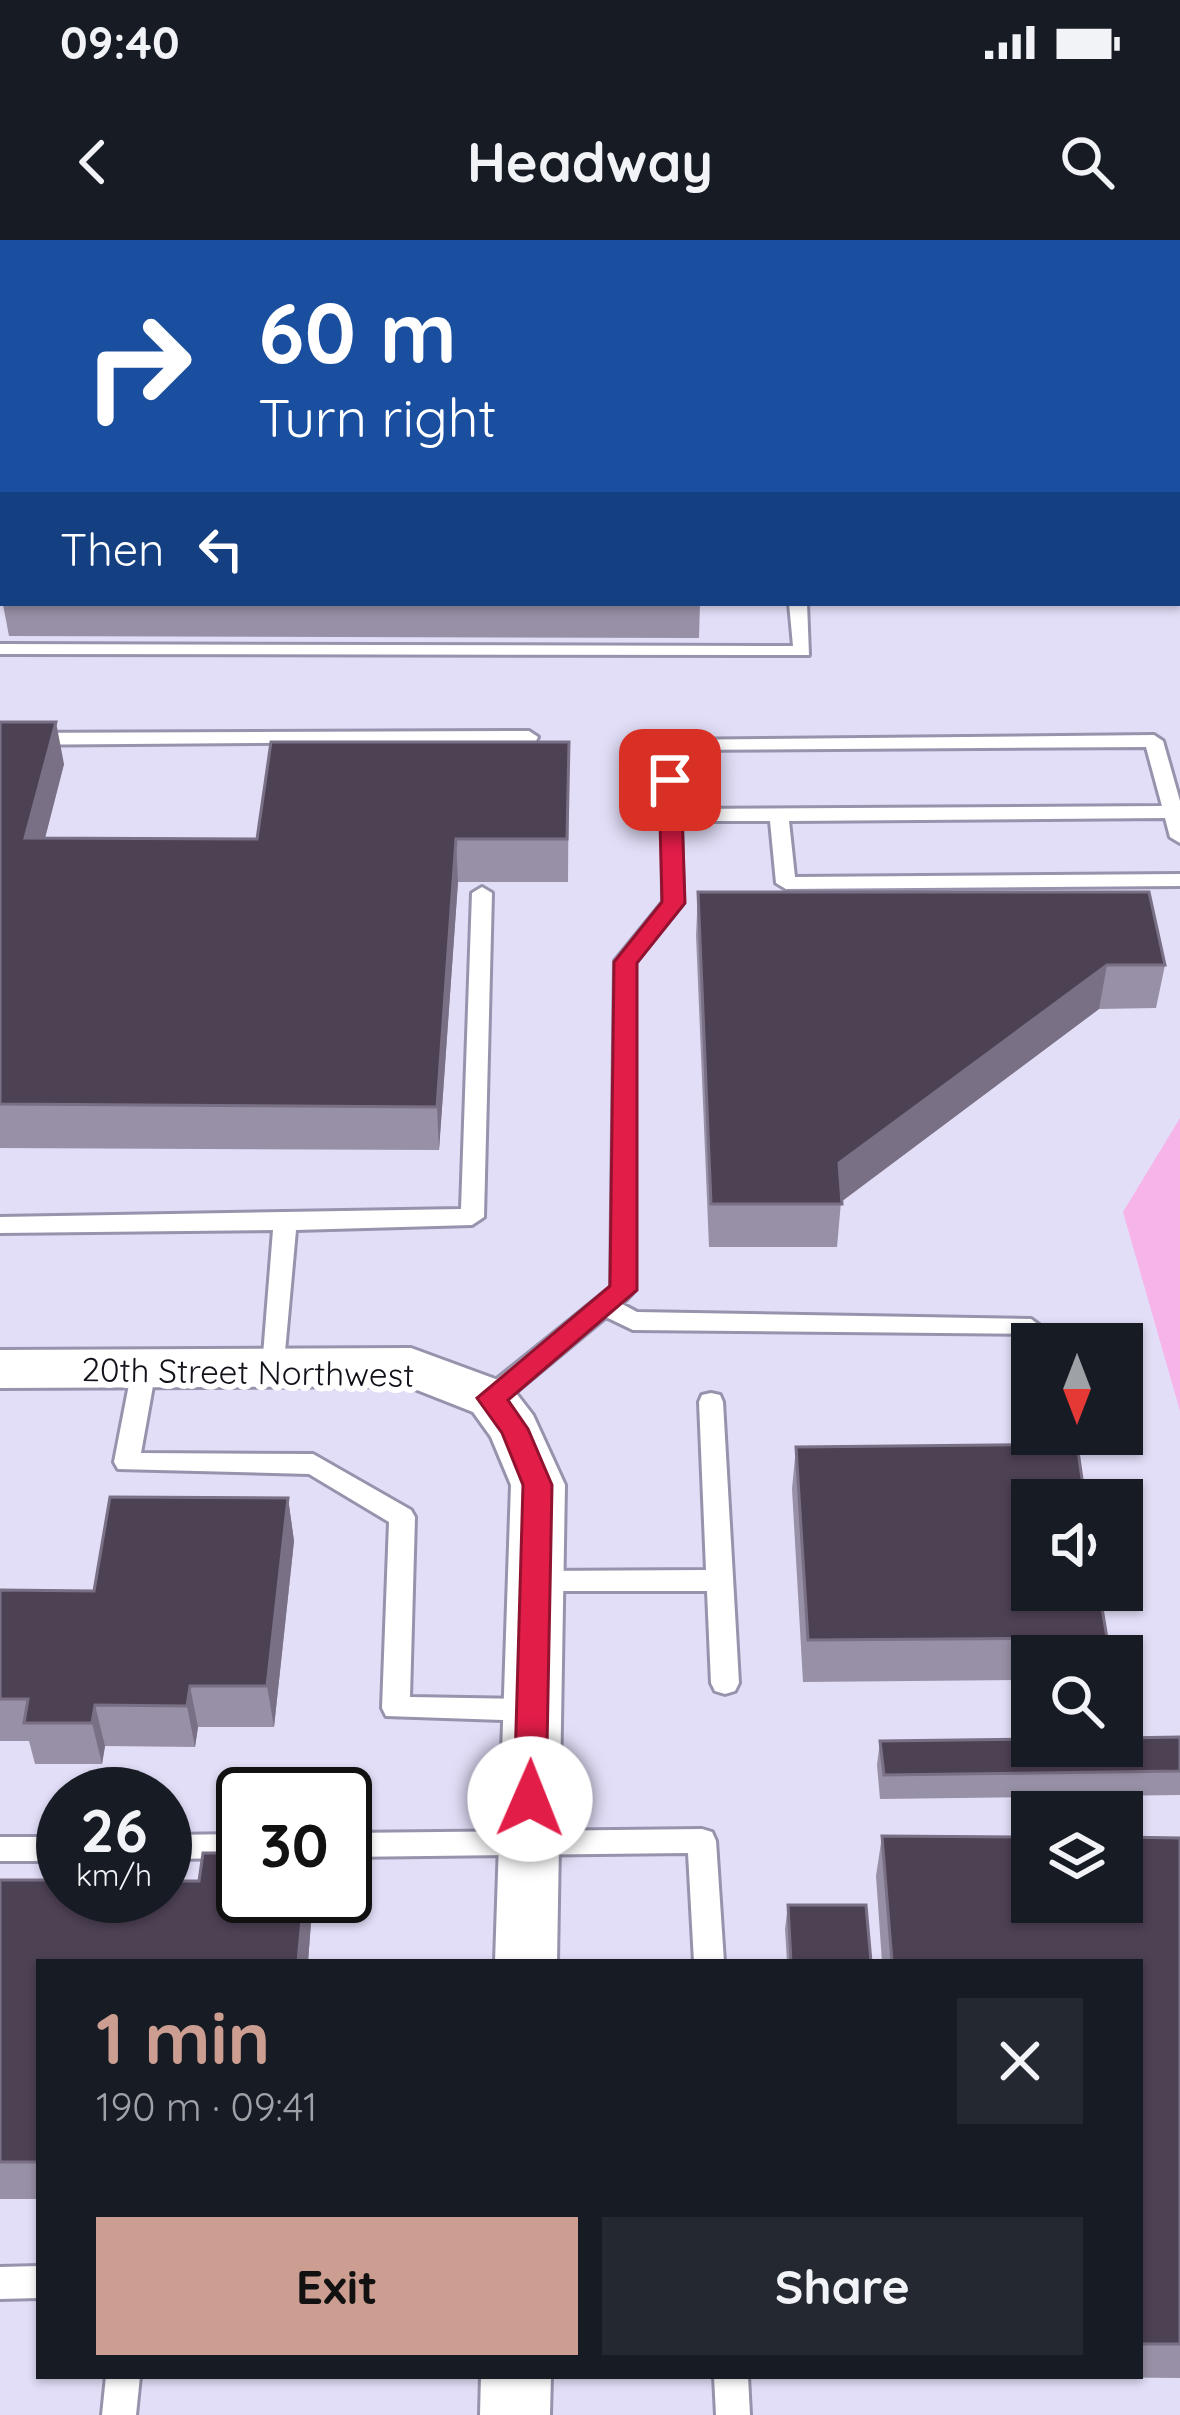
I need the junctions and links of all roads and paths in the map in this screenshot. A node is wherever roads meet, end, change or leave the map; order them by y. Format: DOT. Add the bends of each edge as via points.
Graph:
graph roads {
  1 [pos="798,606"];
  2 [pos="0,649"];
  3 [pos="529,737"];
  4 [pos="0,739"];
  5 [pos="1173,812"];
  6 [pos="671,815"];
  7 [pos="778,815"];
  8 [pos="1180,837"];
  9 [pos="1180,880"];
  10 [pos="482,893"];
  11 [pos="285,1222"];
  12 [pos="0,1225"];
  13 [pos="605,1305"];
  14 [pos="1011,1328"];
  15 [pos="274,1368"];
  16 [pos="0,1369"];
  17 [pos="144,1369"];
  18 [pos="491,1398"];
  19 [pos="711,1402"];
  20 [pos="720,1580"];
  21 [pos="536,1581"];
  22 [pos="725,1683"];
  23 [pos="532,1711"];
  24 [pos="529,1844"];
  25 [pos="372,1845"];
  26 [pos="36,1849"];
  27 [pos="0,1850"];
  28 [pos="526,1959"];
  29 [pos="709,1959"];
  30 [pos="36,2282"];
  31 [pos="0,2283"];
  32 [pos="123,2379"];
  33 [pos="516,2379"];
  34 [pos="731,2379"];
  35 [pos="119,2415"];
  36 [pos="515,2415"];
  37 [pos="733,2415"];
  1 -- 2 [label="lane" via="803,651"];
  3 -- 4 [label="lane"];
  5 -- 6 [label="lane" via="1154,741 715,743 669,744"];
  5 -- 7 [label="lane"];
  5 -- 8 [label="lane"];
  6 -- 7 [label="lane"];
  6 -- 13 [label="lane" via="674,903 626,962 623,1290"];
  7 -- 9 [label="lane" via="786,883"];
  10 -- 11 [label="lane" via="472,1217"];
  11 -- 12 [label="lane"];
  11 -- 15 [label="lane"];
  13 -- 14 [label="lane" via="633,1321"];
  13 -- 18 [label="lane"];
  15 -- 17 [label="street, 20th Street Northwest"];
  15 -- 18 [label="street, 20th Street Northwest" via="411,1367"];
  16 -- 17 [label="street, 20th Street Northwest"];
  17 -- 23 [label="lane" via="127,1462 313,1464 403,1517 396,1708"];
  18 -- 21 [label="street" via="538,1485"];
  19 -- 20 [label="lane"];
  20 -- 21 [label="lane"];
  20 -- 22 [label="lane"];
  21 -- 23 [label="street"];
  23 -- 24 [label="street"];
  24 -- 25 [label="lane"];
  24 -- 28 [label="street"];
  24 -- 29 [label="lane" via="702,1841"];
  26 -- 27 [label="lane"];
  30 -- 31 [label="lane"];
  32 -- 35 [label="lane"];
  33 -- 36 [label="street"];
  34 -- 37 [label="lane"];
}
